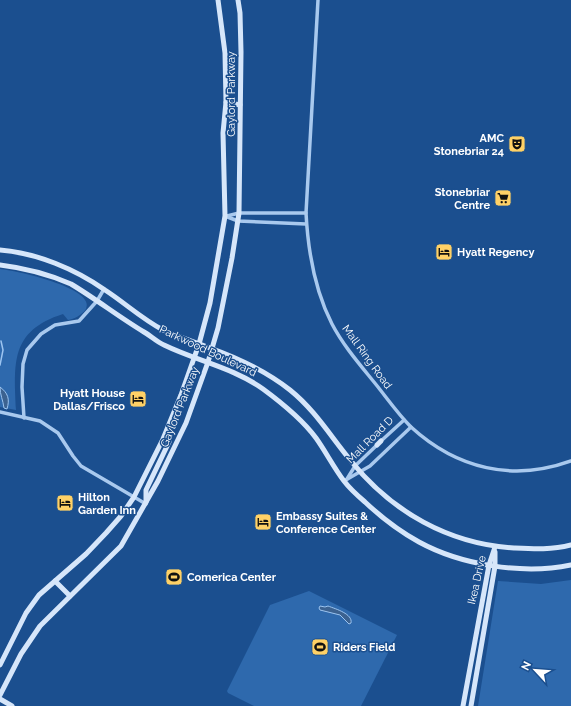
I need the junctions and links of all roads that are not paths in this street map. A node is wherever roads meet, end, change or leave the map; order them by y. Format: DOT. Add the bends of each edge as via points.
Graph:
graph roads {
  1 [pos="218,0"];
  2 [pos="238,0"];
  3 [pos="318,0"];
  4 [pos="226,102"];
  5 [pos="240,105"];
  6 [pos="239,213"];
  7 [pos="306,213"];
  8 [pos="226,216"];
  9 [pos="238,221"];
  10 [pos="306,224"];
  11 [pos="0,250"];
  12 [pos="0,265"];
  13 [pos="104,289"];
  14 [pos="97,301"];
  15 [pos="199,344"];
  16 [pos="212,348"];
  17 [pos="195,358"];
  18 [pos="208,362"];
  19 [pos="0,412"];
  20 [pos="24,418"];
  21 [pos="170,420"];
  22 [pos="404,420"];
  23 [pos="411,427"];
  24 [pos="381,441"];
  25 [pos="377,445"];
  26 [pos="571,461"];
  27 [pos="356,466"];
  28 [pos="360,472"];
  29 [pos="344,481"];
  30 [pos="134,497"];
  31 [pos="146,504"];
  32 [pos="571,545"];
  33 [pos="495,547"];
  34 [pos="489,565"];
  35 [pos="495,566"];
  36 [pos="571,566"];
  37 [pos="55,581"];
  38 [pos="70,596"];
  39 [pos="474,643"];
  40 [pos="482,644"];
  41 [pos="0,665"];
  42 [pos="0,695"];
  43 [pos="0,699"];
  44 [pos="12,706"];
  45 [pos="463,706"];
  46 [pos="471,706"];
  1 -- 4 [label="street, Gaylord Parkway" via="225,53"];
  2 -- 5 [label="street, Gaylord Parkway" via="241,52"];
  3 -- 7 [label="street, Mall Ring Road"];
  4 -- 5 [label="street"];
  4 -- 8 [label="street, Gaylord Parkway" via="223,133"];
  5 -- 6 [label="street, Gaylord Parkway"];
  6 -- 7 [label="street"];
  6 -- 8 [label="street"];
  6 -- 9 [label="street, Gaylord Parkway"];
  7 -- 10 [label="street, Mall Ring Road"];
  8 -- 9 [label="street"];
  8 -- 15 [label="street, Gaylord Parkway" via="210,303"];
  9 -- 10 [label="street"];
  9 -- 16 [label="street, Gaylord Parkway"];
  10 -- 22 [label="street, Mall Ring Road" via="315,280 332,322 355,359"];
  11 -- 13 [label="street, Parkwood Boulevard" via="53,262"];
  12 -- 14 [label="street, Parkwood Boulevard" via="24,268 54,277 71,284"];
  13 -- 14 [label="street"];
  13 -- 15 [label="street, Parkwood Boulevard" via="151,323"];
  14 -- 17 [label="street, Parkwood Boulevard" via="162,344"];
  14 -- 20 [label="street" via="79,321 55,325 41,334 27,350 23,364"];
  15 -- 16 [label="street, Parkwood Boulevard"];
  15 -- 17 [label="street, Gaylord Parkway"];
  16 -- 18 [label="street, Gaylord Parkway"];
  16 -- 27 [label="street, Parkwood Boulevard" via="263,372 290,390 319,419"];
  17 -- 18 [label="street, Parkwood Boulevard"];
  17 -- 21 [label="street, Gaylord Parkway"];
  18 -- 29 [label="street, Parkwood Boulevard" via="230,370 262,388 294,415 316,438"];
  18 -- 31 [label="street, Gaylord Parkway" via="186,423"];
  19 -- 20 [label="street"];
  20 -- 30 [label="street" via="40,421 58,433 81,466"];
  21 -- 30 [label="street, Gaylord Parkway"];
  21 -- 31 [label="street" via="169,442 146,490"];
  22 -- 23 [label="street, Mall Ring Road"];
  22 -- 24 [label="street, Mall Road D"];
  23 -- 26 [label="street, Mall Ring Road" via="446,452 489,469 526,471 545,469"];
  23 -- 28 [label="street, Mall Road D" via="370,466"];
  24 -- 25 [label="street, Mall Road D"];
  25 -- 27 [label="street, Mall Road D"];
  27 -- 28 [label="street, Parkwood Boulevard"];
  27 -- 29 [label="street, Mall Road D"];
  28 -- 29 [label="street, Mall Road D"];
  28 -- 33 [label="street, Parkwood Boulevard" via="387,498 413,516 462,539"];
  29 -- 34 [label="street, Parkwood Boulevard" via="378,514 401,531 441,552"];
  30 -- 31 [label="street"];
  30 -- 37 [label="street, Gaylord Parkway" via="106,533"];
  31 -- 38 [label="street, Gaylord Parkway" via="121,546"];
  32 -- 33 [label="street, Parkwood Boulevard" via="540,550"];
  33 -- 34 [label="street, Ikea Drive"];
  33 -- 35 [label="street, Ikea Drive"];
  34 -- 35 [label="street, Parkwood Boulevard"];
  34 -- 39 [label="street, Ikea Drive"];
  35 -- 36 [label="street, Parkwood Boulevard" via="532,569"];
  35 -- 40 [label="street, Ikea Drive"];
  37 -- 38 [label="street"];
  37 -- 41 [label="street, Gaylord Parkway" via="39,595 26,613"];
  38 -- 42 [label="street, Gaylord Parkway" via="40,626 21,654"];
  39 -- 40 [label="street"];
  39 -- 45 [label="street, Ikea Drive"];
  40 -- 46 [label="street, Ikea Drive"];
  43 -- 44 [label="street"];
}
